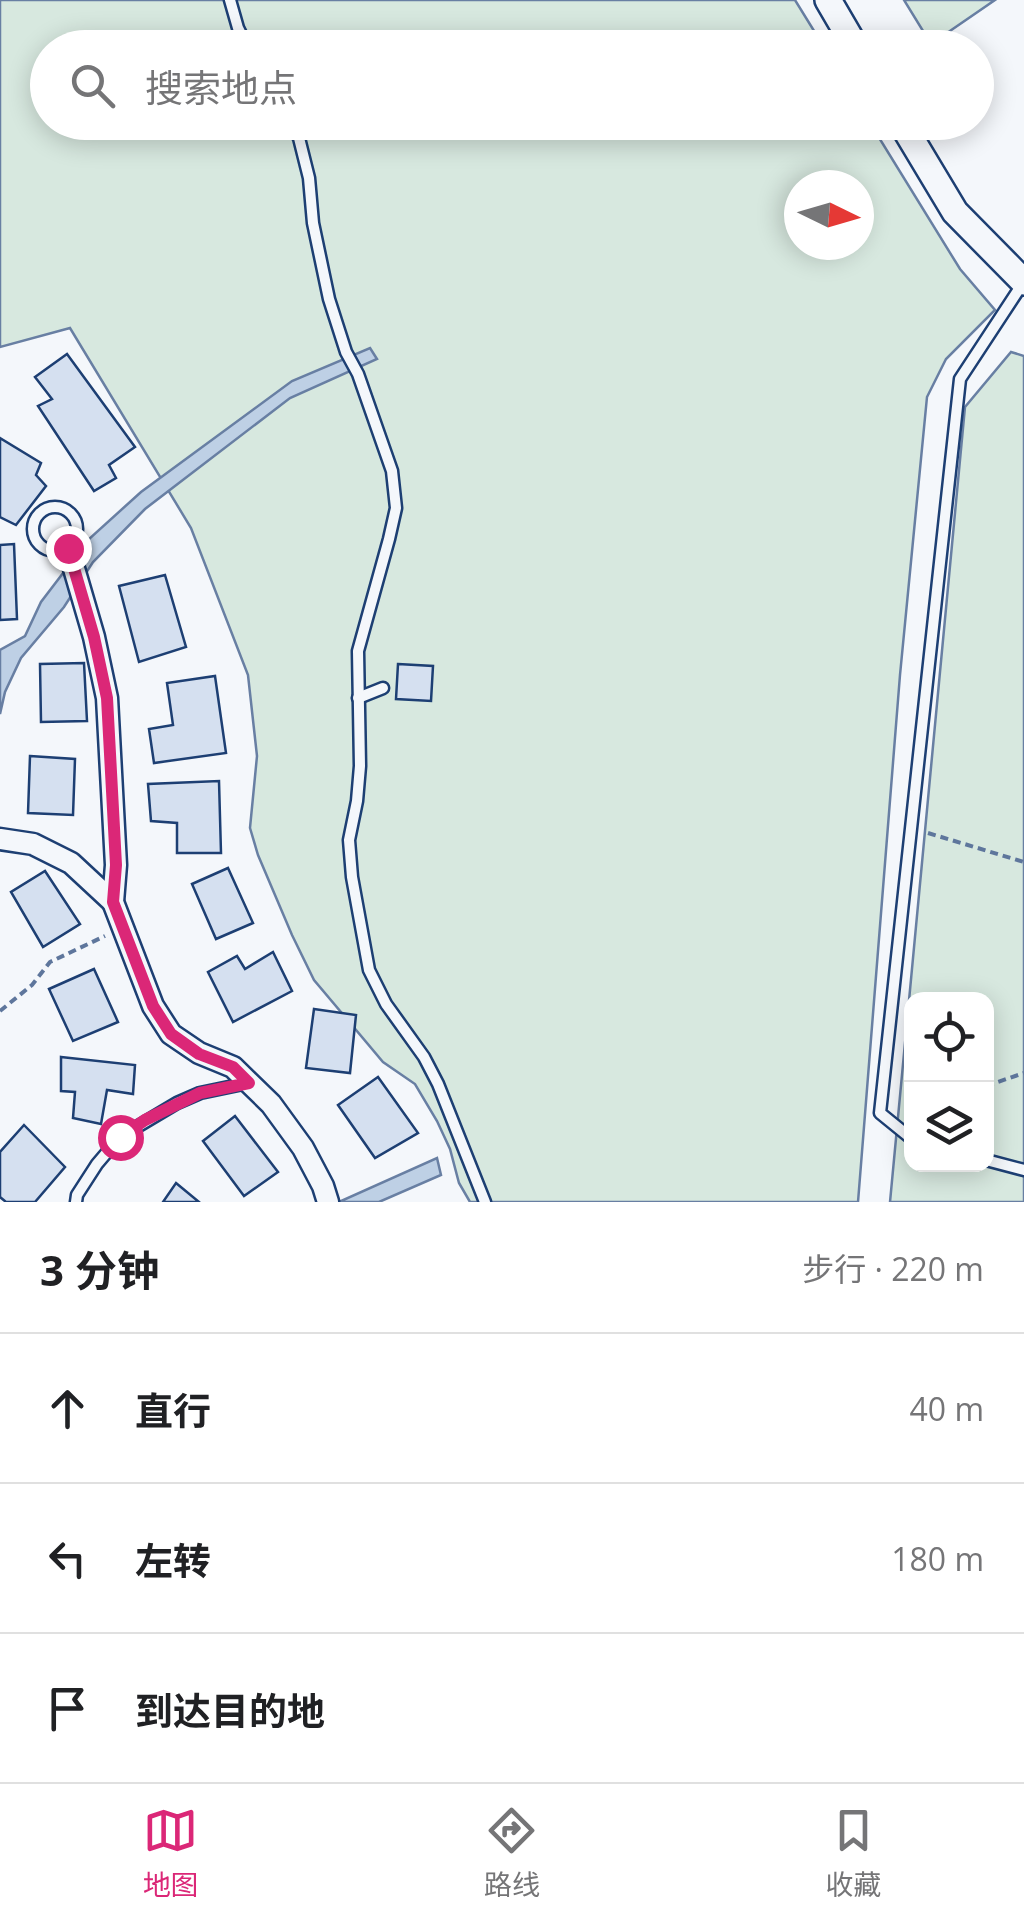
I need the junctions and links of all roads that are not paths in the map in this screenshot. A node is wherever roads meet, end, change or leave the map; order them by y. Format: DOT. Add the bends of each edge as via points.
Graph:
graph roads {
  1 [pos="230,0"];
  2 [pos="828,0"];
  3 [pos="239,30"];
  4 [pos="846,30"];
  5 [pos="299,140"];
  6 [pos="911,140"];
  7 [pos="1024,282"];
  8 [pos="68,548"];
  9 [pos="384,688"];
  10 [pos="358,698"];
  11 [pos="0,839"];
  12 [pos="113,902"];
  13 [pos="249,1083"];
  14 [pos="904,1132"];
  15 [pos="994,1162"];
  16 [pos="1024,1170"];
  17 [pos="76,1202"];
  18 [pos="328,1202"];
  19 [pos="486,1202"];
  1 -- 3 [label="lane"];
  2 -- 4 [label="street"];
  5 -- 10 [label="lane" via="328,300 392,471 396,508 358,651"];
  6 -- 7 [label="street" via="954,212"];
  7 -- 14 [label="lane" via="960,378 880,1113"];
  8 -- 8 [label="lane" via="76,536 73,516 55,507 40,512 32,532 39,546 53,552"];
  8 -- 12 [label="street" via="107,698"];
  9 -- 10 [label="lane"];
  10 -- 19 [label="lane" via="360,766 349,840 369,970 431,1070"];
  11 -- 12 [label="street" via="33,844 71,862"];
  12 -- 13 [label="street" via="153,1006 171,1034 233,1067"];
  13 -- 17 [label="lane" via="200,1093 120,1137"];
  13 -- 18 [label="street" via="303,1148"];
  15 -- 16 [label="lane"];
}
